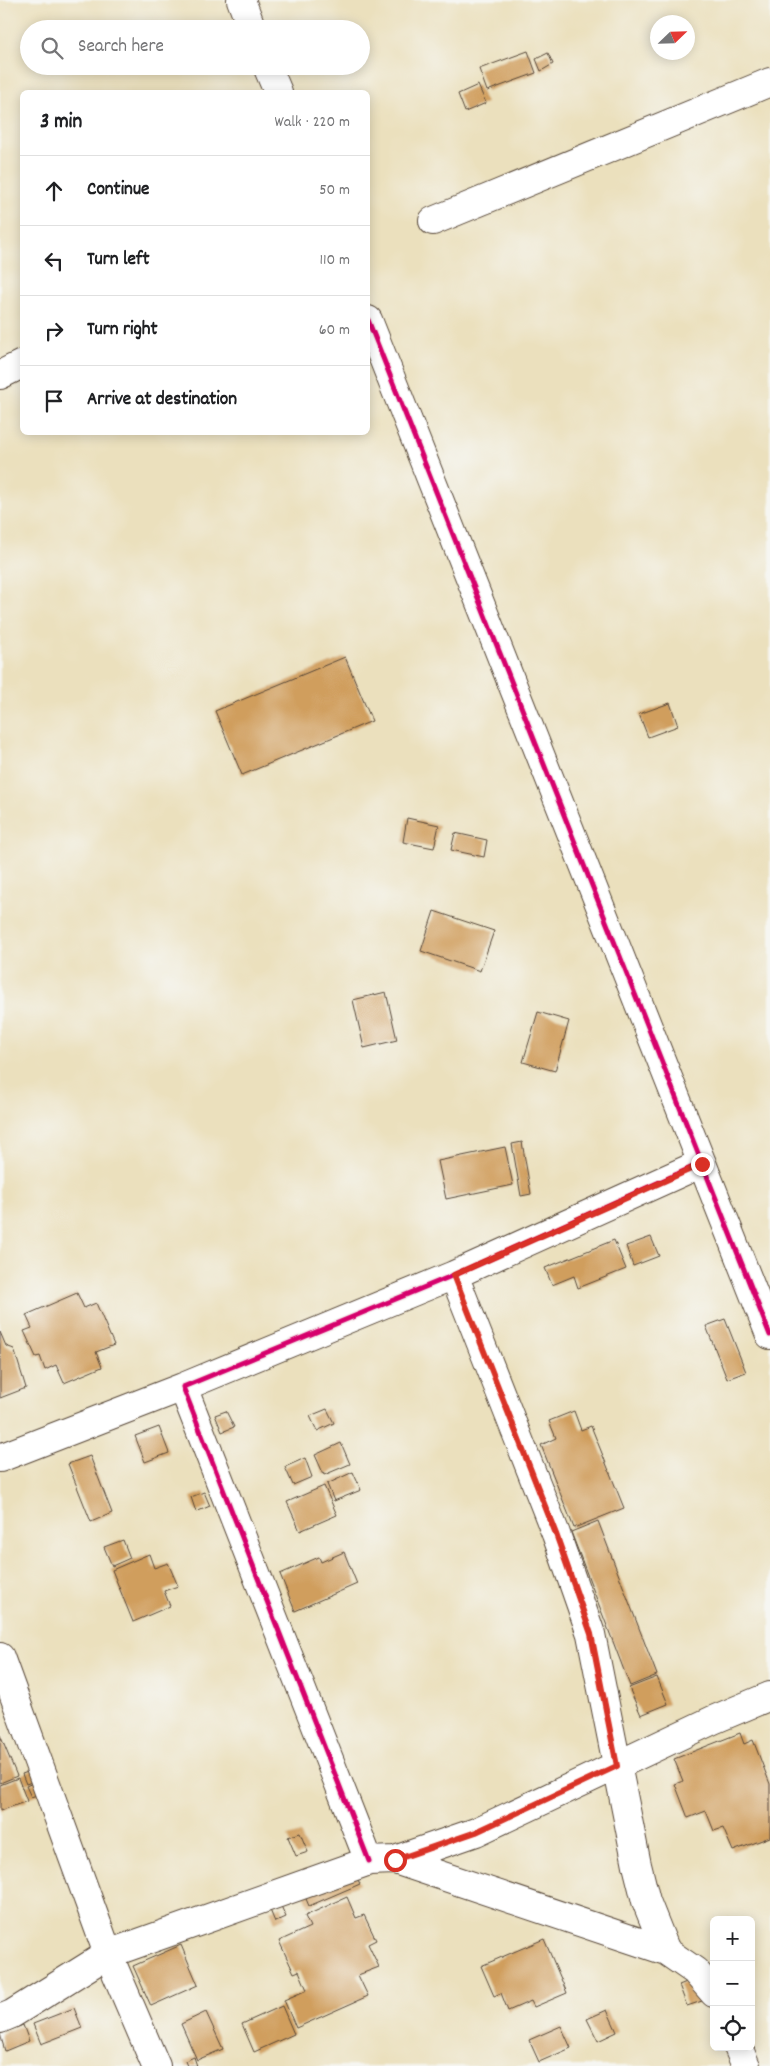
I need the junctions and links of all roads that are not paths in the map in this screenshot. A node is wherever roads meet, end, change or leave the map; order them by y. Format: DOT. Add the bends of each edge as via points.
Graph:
graph roads {
  1 [pos="241,0"];
  2 [pos="249,20"];
  3 [pos="271,75"];
  4 [pos="770,82"];
  5 [pos="277,90"];
  6 [pos="434,221"];
  7 [pos="370,325"];
  8 [pos="20,365"];
  9 [pos="0,375"];
  10 [pos="702,1164"];
  11 [pos="454,1275"];
  12 [pos="770,1334"];
  13 [pos="183,1387"];
  14 [pos="0,1458"];
  15 [pos="0,1657"];
  16 [pos="770,1696"];
  17 [pos="617,1766"];
  18 [pos="382,1860"];
  19 [pos="666,1951"];
  20 [pos="108,1954"];
  21 [pos="710,1988"];
  22 [pos="0,2019"];
  23 [pos="740,2051"];
  24 [pos="156,2066"];
  25 [pos="746,2066"];
  1 -- 2 [label="street"];
  3 -- 5 [label="street"];
  4 -- 6 [label="street"];
  7 -- 10 [label="street"];
  8 -- 9 [label="street"];
  10 -- 11 [label="street"];
  10 -- 12 [label="street"];
  11 -- 13 [label="street"];
  11 -- 17 [label="street" via="556,1534 591,1634"];
  13 -- 14 [label="street"];
  13 -- 18 [label="street"];
  15 -- 20 [label="street"];
  16 -- 17 [label="street"];
  17 -- 18 [label="street" via="476,1832"];
  17 -- 19 [label="street" via="644,1892"];
  18 -- 19 [label="street"];
  18 -- 20 [label="street"];
  19 -- 21 [label="street"];
  20 -- 22 [label="street"];
  20 -- 24 [label="street"];
  23 -- 25 [label="street"];
}
